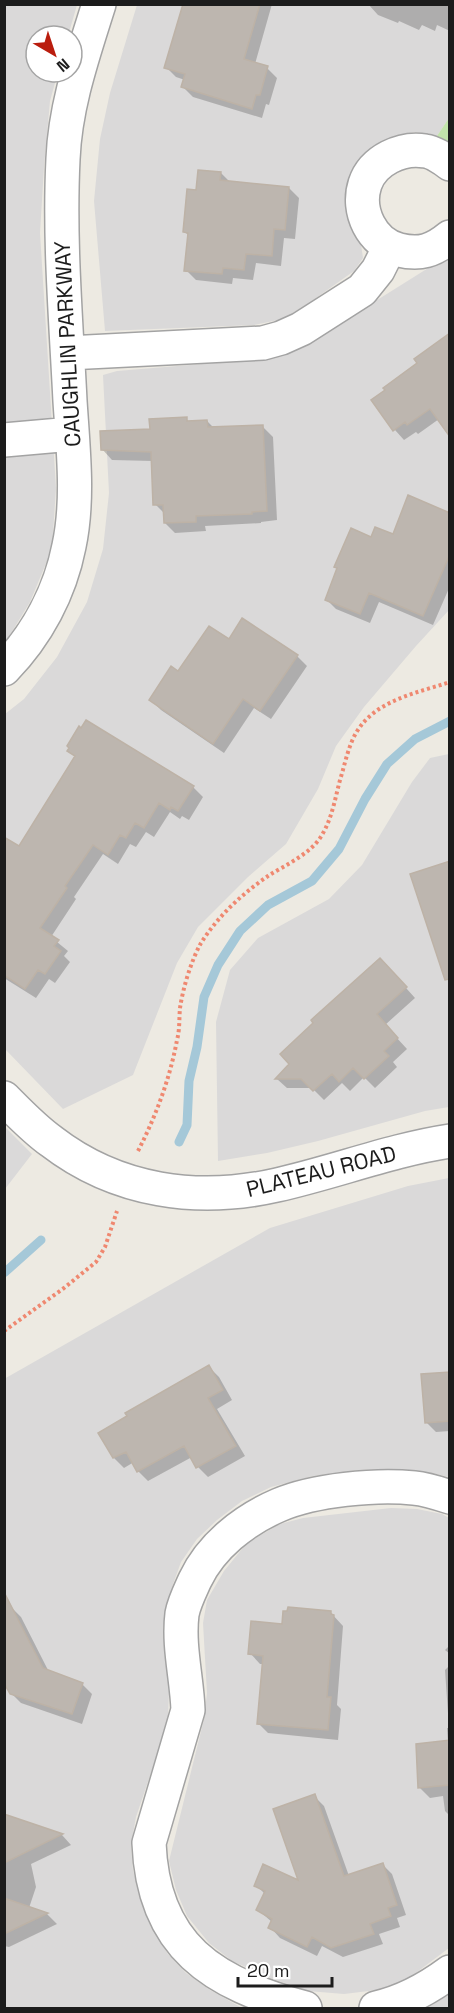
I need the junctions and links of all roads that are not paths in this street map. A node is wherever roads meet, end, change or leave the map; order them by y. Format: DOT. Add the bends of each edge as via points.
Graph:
graph roads {
  1 [pos="99,4"];
  2 [pos="450,164"];
  3 [pos="450,237"];
  4 [pos="389,248"];
  5 [pos="68,353"];
  6 [pos="72,434"];
  7 [pos="4,440"];
  8 [pos="4,669"];
  9 [pos="4,1098"];
  10 [pos="450,1141"];
  11 [pos="450,1497"];
  12 [pos="450,1972"];
  13 [pos="305,2008"];
  14 [pos="375,2008"];
  1 -- 5 [label="street, CAUGHLIN PARKWAY" via="68,112 63,157 62,257"];
  2 -- 4 [label="street" via="427,151 402,151 380,163 365,183 362,208 371,231"];
  3 -- 4 [label="street" via="438,247 414,254"];
  4 -- 5 [label="street" via="362,290 281,338 263,343"];
  5 -- 6 [label="street, CAUGHLIN PARKWAY"];
  6 -- 7 [label="street"];
  6 -- 8 [label="street, CAUGHLIN PARKWAY" via="74,504 70,544 60,582 20,653"];
  9 -- 10 [label="street, PLATEAU ROAD" via="52,1142 83,1162 126,1181 194,1194 277,1185"];
  11 -- 13 [label="street" via="415,1488 386,1487 344,1490 280,1504 254,1518 215,1550 201,1567 182,1614 188,1710 149,1842 156,1892 178,1939 215,1973 247,1990"];
  12 -- 14 [label="street" via="419,1993"];
}
